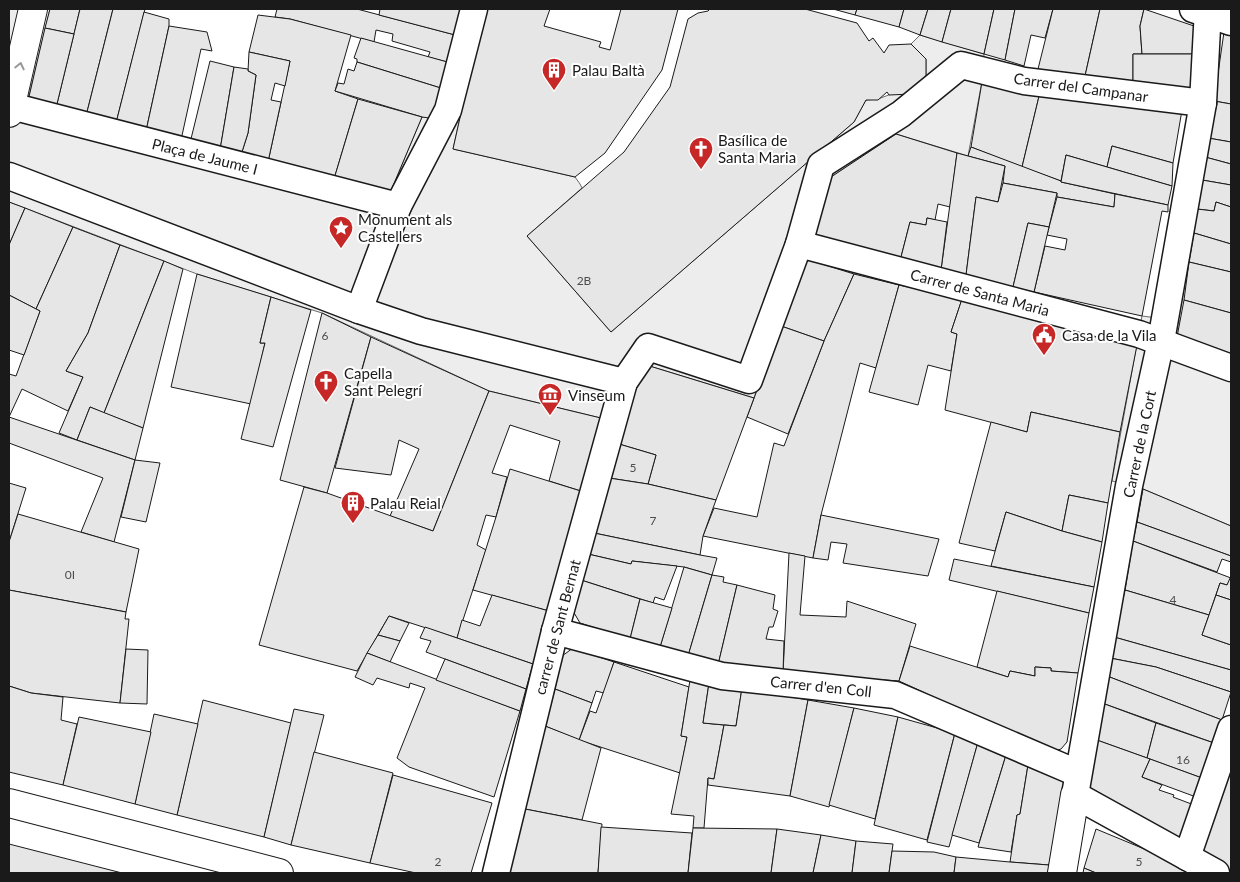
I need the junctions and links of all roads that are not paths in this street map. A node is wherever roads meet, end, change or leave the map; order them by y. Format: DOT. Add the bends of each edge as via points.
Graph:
graph roads {
  1 [pos="33,9"];
  2 [pos="474,9"];
  3 [pos="1202,11"];
  4 [pos="1231,22"];
  5 [pos="1203,104"];
  6 [pos="10,109"];
  7 [pos="9,176"];
  8 [pos="398,206"];
  9 [pos="798,244"];
  10 [pos="359,310"];
  11 [pos="1161,341"];
  12 [pos="1231,368"];
  13 [pos="624,382"];
  14 [pos="555,631"];
  15 [pos="1231,730"];
  16 [pos="1076,784"];
  17 [pos="9,803"];
  18 [pos="1188,857"];
  19 [pos="279,873"];
  20 [pos="496,873"];
  21 [pos="1062,873"];
  22 [pos="1216,873"];
  6 -- 1 [label="street, one-way"];
  2 -- 8 [label="street" via="448,110"];
  3 -- 4 [label="street"];
  3 -- 5 [label="street, Carrer de la Cort"];
  5 -- 9 [label="street, Carrer del Campanar" via="1024,81 961,65 901,114 821,165"];
  5 -- 11 [label="street, Carrer de la Cort"];
  6 -- 8 [label="street, Plaça de Jaume I"];
  7 -- 10 [label="street"];
  8 -- 10 [label="street"];
  9 -- 11 [label="street, Carrer de Santa Maria"];
  9 -- 13 [label="street, carrer de Sant Bernat" via="749,380 648,347"];
  10 -- 13 [label="street" via="420,331"];
  11 -- 12 [label="street, Carrer de Santa Maria"];
  11 -- 16 [label="street, Carrer de la Cort" via="1129,486"];
  13 -- 14 [label="street, carrer de Sant Bernat"];
  14 -- 16 [label="street, Carrer d'en Coll" via="722,676 895,694"];
  14 -- 20 [label="street, carrer de Sant Bernat"];
  15 -- 18 [label="street"];
  16 -- 18 [label="street, Carrer d'en Coll"];
  16 -- 21 [label="street, Carrer de la Cort"];
  17 -- 19 [label="street"];
  18 -- 22 [label="street, Carrer d'en Coll"];
}
